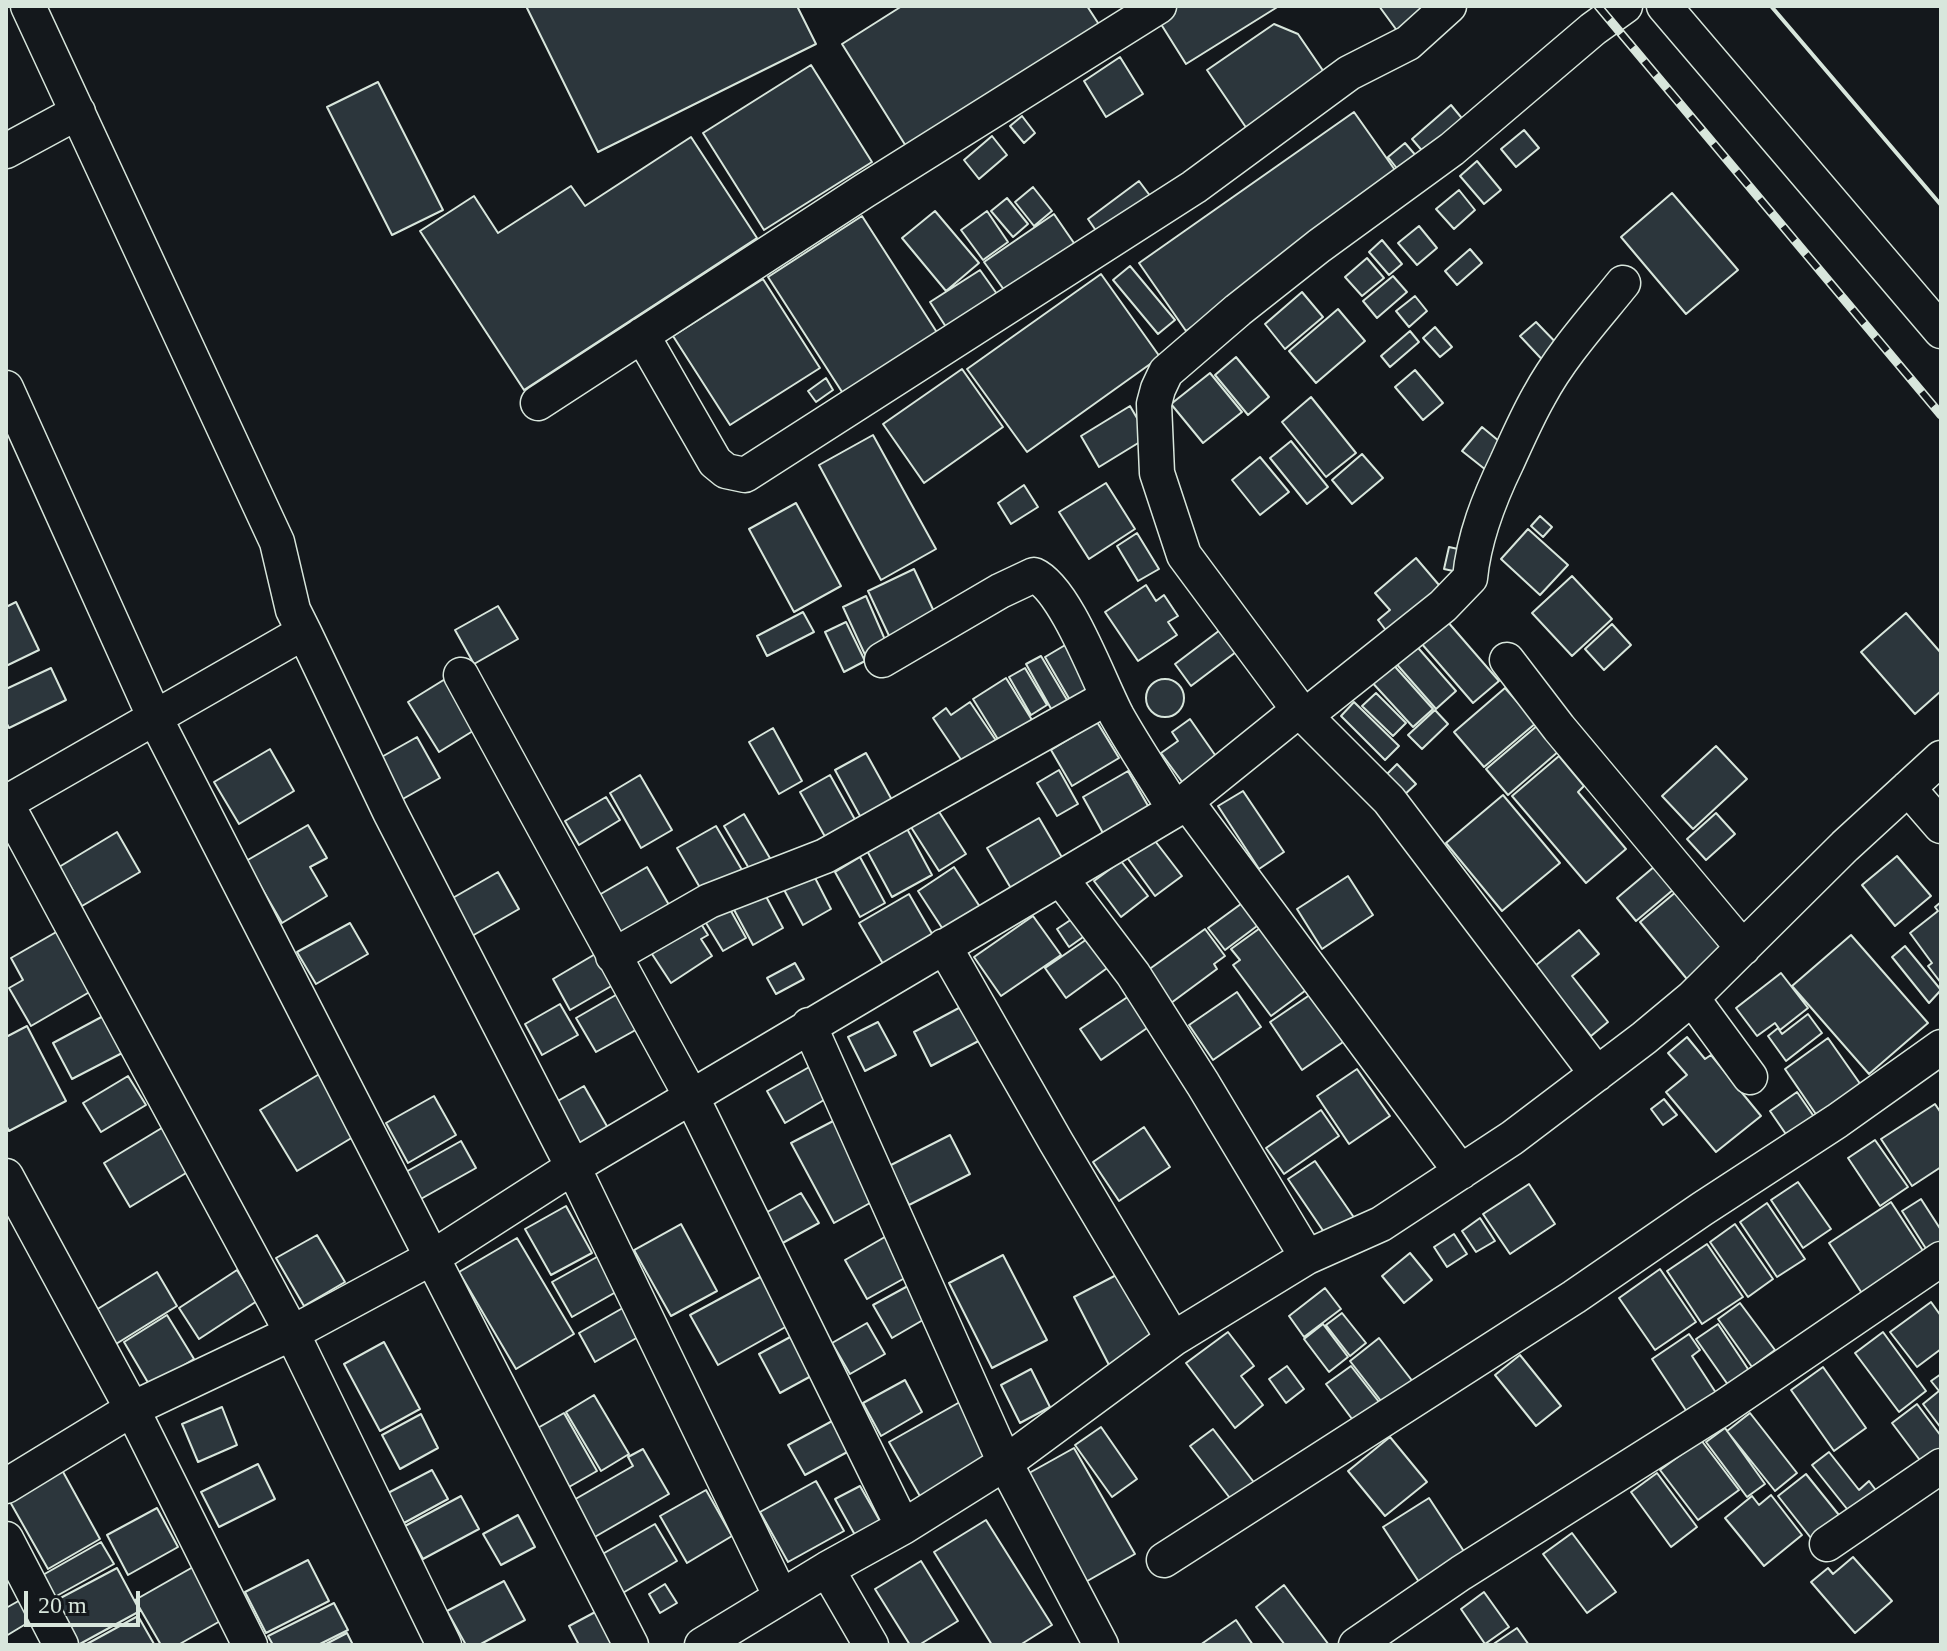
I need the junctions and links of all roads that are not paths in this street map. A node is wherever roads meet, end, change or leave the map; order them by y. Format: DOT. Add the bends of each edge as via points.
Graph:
graph roads {
  1 [pos="28,6"];
  2 [pos="1159,6"];
  3 [pos="1449,6"];
  4 [pos="1625,6"];
  5 [pos="1664,6"];
  6 [pos="78,112"];
  7 [pos="6,151"];
  8 [pos="1623,283"];
  9 [pos="1941,331"];
  10 [pos="642,335"];
  11 [pos="6,388"];
  12 [pos="538,403"];
  13 [pos="304,632"];
  14 [pos="882,660"];
  15 [pos="1507,660"];
  16 [pos="461,675"];
  17 [pos="1108,697"];
  18 [pos="1302,713"];
  19 [pos="154,716"];
  20 [pos="1941,758"];
  21 [pos="1908,788"];
  22 [pos="6,803"];
  23 [pos="1180,806"];
  24 [pos="1941,826"];
  25 [pos="1061,879"];
  26 [pos="944,946"];
  27 [pos="1743,948"];
  28 [pos="613,956"];
  29 [pos="1692,998"];
  30 [pos="809,1025"];
  31 [pos="1941,1047"];
  32 [pos="1597,1074"];
  33 [pos="1750,1077"];
  34 [pos="692,1098"];
  35 [pos="573,1167"];
  36 [pos="1461,1172"];
  37 [pos="6,1176"];
  38 [pos="433,1257"];
  39 [pos="1307,1257"];
  40 [pos="1941,1259"];
  41 [pos="292,1333"];
  42 [pos="1173,1339"];
  43 [pos="132,1409"];
  44 [pos="1005,1463"];
  45 [pos="1941,1466"];
  46 [pos="6,1486"];
  47 [pos="903,1527"];
  48 [pos="6,1539"];
  49 [pos="1827,1544"];
  50 [pos="1164,1560"];
  51 [pos="827,1569"];
  52 [pos="781,1597"];
  53 [pos="61,1645"];
  54 [pos="250,1645"];
  55 [pos="444,1645"];
  56 [pos="631,1645"];
  57 [pos="702,1645"];
  58 [pos="871,1645"];
  59 [pos="1101,1645"];
  60 [pos="1356,1645"];
  1 -- 6 [label="street"];
  2 -- 10 [label="street"];
  3 -- 10 [label="street" via="1408,43 1349,73 1194,187 745,475 715,462"];
  4 -- 18 [label="street" via="1452,149 1238,310 1166,372 1158,389 1157,473 1184,555"];
  5 -- 9 [label="street"];
  6 -- 7 [label="street"];
  6 -- 13 [label="street" via="277,542 293,610"];
  8 -- 18 [label="street" via="1540,394 1483,518 1470,578 1443,606"];
  10 -- 12 [label="street"];
  11 -- 19 [label="street"];
  13 -- 19 [label="street"];
  13 -- 35 [label="street" via="390,812"];
  14 -- 17 [label="street" via="1034,575 1050,586"];
  15 -- 27 [label="street"];
  16 -- 28 [label="street"];
  17 -- 23 [label="street"];
  17 -- 28 [label="street" via="825,856 709,901"];
  18 -- 23 [label="street"];
  18 -- 32 [label="street" via="1389,800"];
  19 -- 22 [label="street"];
  19 -- 38 [label="street"];
  20 -- 21 [label="street"];
  21 -- 24 [label="street"];
  21 -- 27 [label="street"];
  22 -- 41 [label="street"];
  23 -- 25 [label="street"];
  23 -- 36 [label="street"];
  25 -- 26 [label="street"];
  25 -- 39 [label="street" via="1141,986"];
  26 -- 30 [label="street"];
  26 -- 42 [label="street"];
  27 -- 29 [label="street"];
  28 -- 34 [label="street"];
  29 -- 32 [label="street"];
  29 -- 33 [label="street"];
  30 -- 34 [label="street"];
  30 -- 44 [label="street"];
  31 -- 50 [label="street" via="1561,1306"];
  32 -- 36 [label="street"];
  34 -- 35 [label="street"];
  34 -- 47 [label="street"];
  35 -- 38 [label="street"];
  35 -- 52 [label="street"];
  36 -- 39 [label="street" via="1381,1224"];
  37 -- 43 [label="street"];
  38 -- 41 [label="street"];
  38 -- 56 [label="street"];
  39 -- 42 [label="street"];
  40 -- 60 [label="street" via="1721,1409"];
  41 -- 43 [label="street"];
  41 -- 55 [label="street"];
  42 -- 44 [label="street"];
  43 -- 46 [label="street"];
  43 -- 54 [label="street"];
  44 -- 47 [label="street"];
  44 -- 59 [label="street"];
  45 -- 49 [label="street"];
  47 -- 51 [label="street"];
  48 -- 53 [label="street"];
  51 -- 52 [label="street"];
  51 -- 58 [label="street"];
  52 -- 57 [label="street"];
}
